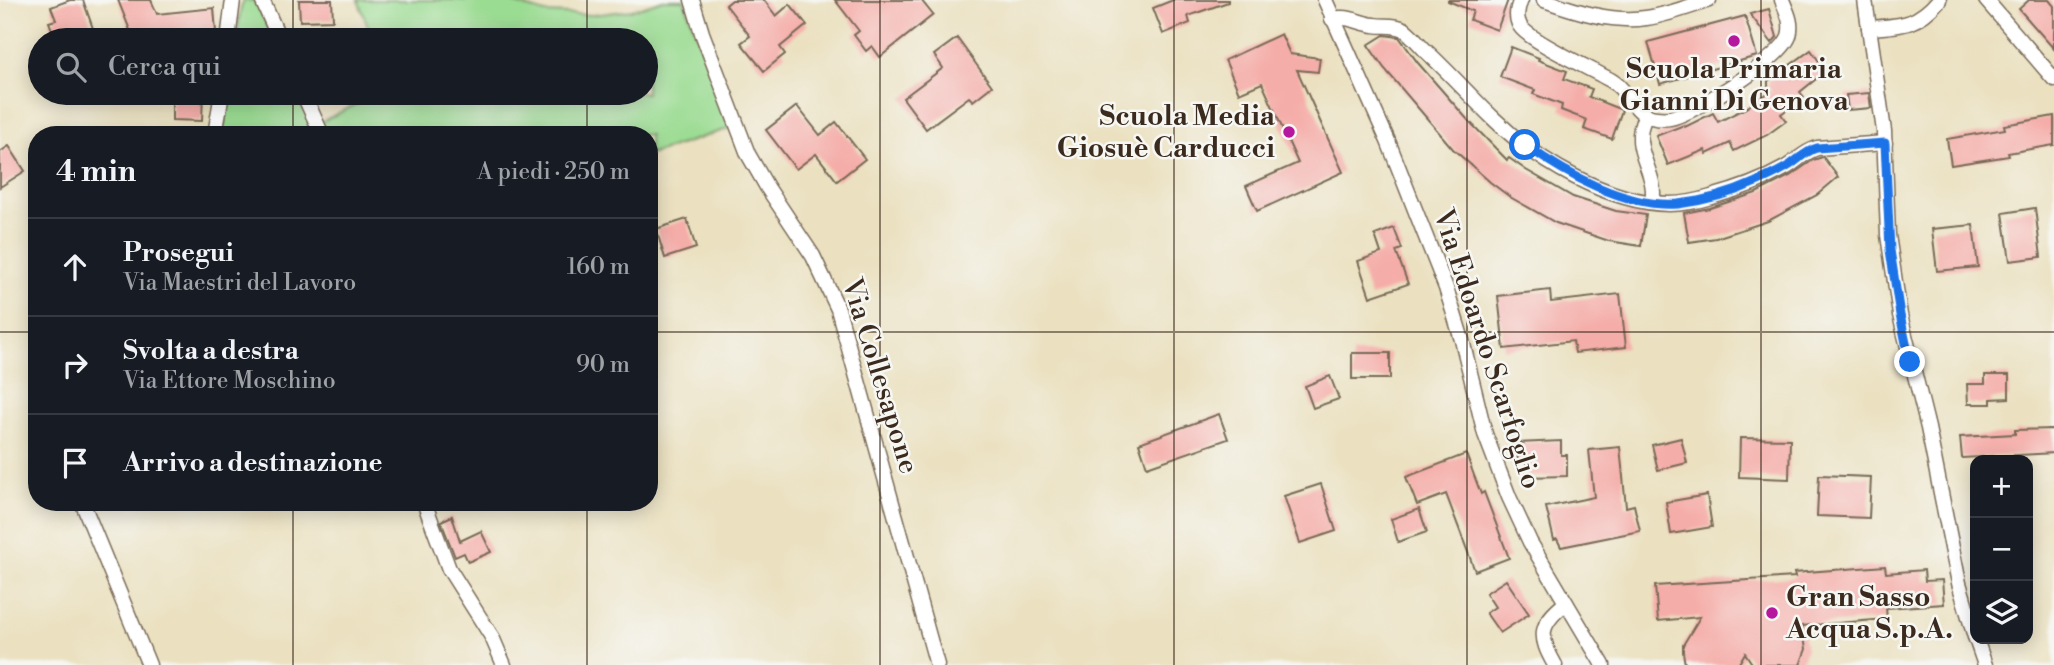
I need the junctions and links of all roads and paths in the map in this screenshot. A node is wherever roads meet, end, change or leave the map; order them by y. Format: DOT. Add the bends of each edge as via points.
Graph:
graph roads {
  1 [pos="233,0"];
  2 [pos="262,0"];
  3 [pos="692,0"];
  4 [pos="1325,0"];
  5 [pos="1521,0"];
  6 [pos="1544,0"];
  7 [pos="1709,0"];
  8 [pos="1782,0"];
  9 [pos="1865,0"];
  10 [pos="1939,0"];
  11 [pos="1986,0"];
  12 [pos="1332,19"];
  13 [pos="230,28"];
  14 [pos="275,28"];
  15 [pos="1869,28"];
  16 [pos="2054,79"];
  17 [pos="220,105"];
  18 [pos="308,105"];
  19 [pos="1646,115"];
  20 [pos="216,126"];
  21 [pos="318,126"];
  22 [pos="1885,143"];
  23 [pos="1652,202"];
  24 [pos="86,511"];
  25 [pos="427,511"];
  26 [pos="1566,603"];
  27 [pos="1970,621"];
  28 [pos="1977,644"];
  29 [pos="149,665"];
  30 [pos="504,665"];
  31 [pos="937,665"];
  32 [pos="1555,665"];
  33 [pos="1603,665"];
  34 [pos="1985,665"];
  1 -- 13 [label="street"];
  2 -- 14 [label="street"];
  3 -- 31 [label="street, Via Collesapone" via="748,154 813,256 838,309"];
  4 -- 12 [label="street, Via Edoardo Scarfoglio"];
  5 -- 19 [label="street" via="1517,18 1524,31 1619,85"];
  6 -- 7 [label="street" via="1598,15 1645,19"];
  8 -- 19 [label="street" via="1791,29 1780,50 1733,87 1681,115"];
  9 -- 15 [label="street"];
  10 -- 15 [label="street" via="1911,23"];
  11 -- 16 [label="street"];
  12 -- 23 [label="street" via="1346,17 1404,29 1495,120 1532,150 1588,182"];
  12 -- 26 [label="street, Via Edoardo Scarfoglio" via="1388,141 1446,288 1485,434 1508,497"];
  15 -- 22 [label="street"];
  17 -- 20 [label="street"];
  18 -- 21 [label="street"];
  19 -- 23 [label="street" via="1639,140 1653,188"];
  22 -- 23 [label="street" via="1817,148 1772,175 1731,191 1678,204"];
  22 -- 27 [label="street" via="1888,235 1900,315"];
  24 -- 29 [label="street"];
  25 -- 30 [label="street" via="449,569 492,637"];
  26 -- 32 [label="street" via="1544,628"];
  26 -- 33 [label="street, Via Edoardo Scarfoglio"];
  28 -- 34 [label="street"];
}
